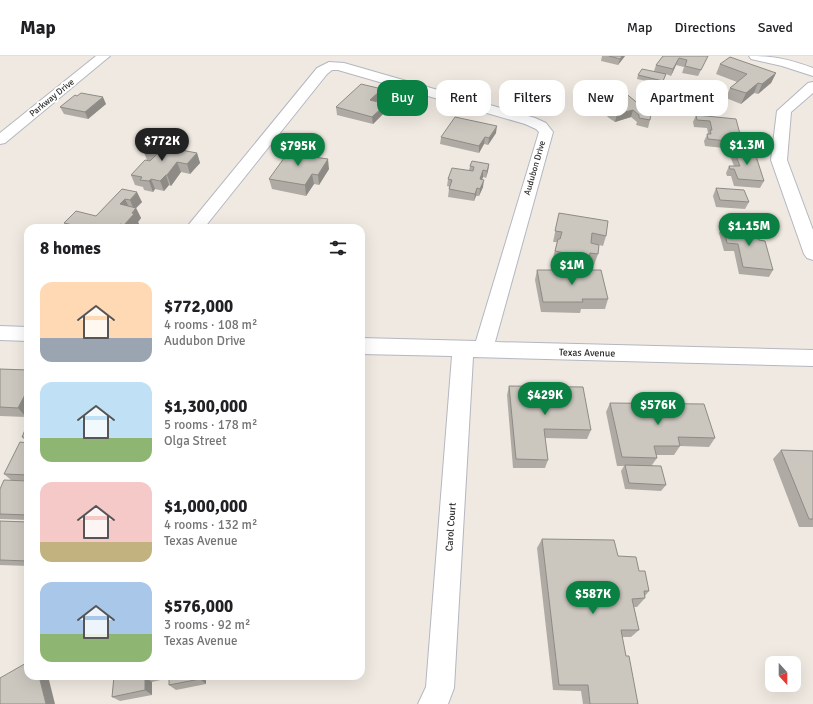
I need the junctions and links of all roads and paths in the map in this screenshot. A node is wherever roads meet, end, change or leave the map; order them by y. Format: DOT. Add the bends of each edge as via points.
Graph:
graph roads {
  1 [pos="85,56"];
  2 [pos="104,56"];
  3 [pos="755,56"];
  4 [pos="813,72"];
  5 [pos="813,86"];
  6 [pos="0,123"];
  7 [pos="0,140"];
  8 [pos="198,224"];
  9 [pos="813,254"];
  10 [pos="0,334"];
  11 [pos="24,334"];
  12 [pos="365,346"];
  13 [pos="473,350"];
  14 [pos="813,358"];
  15 [pos="433,704"];
  1 -- 6 [label="street, Parkway Drive"];
  2 -- 7 [label="street, Parkway Drive"];
  3 -- 4 [label="street"];
  5 -- 9 [label="street" via="784,111 779,160"];
  8 -- 13 [label="street, Audubon Drive" via="322,71 329,66 339,66 530,121 546,132"];
  10 -- 11 [label="street"];
  12 -- 13 [label="street, Texas Avenue"];
  13 -- 14 [label="street, Texas Avenue"];
  13 -- 15 [label="street, Carol Court" via="440,688"];
}
